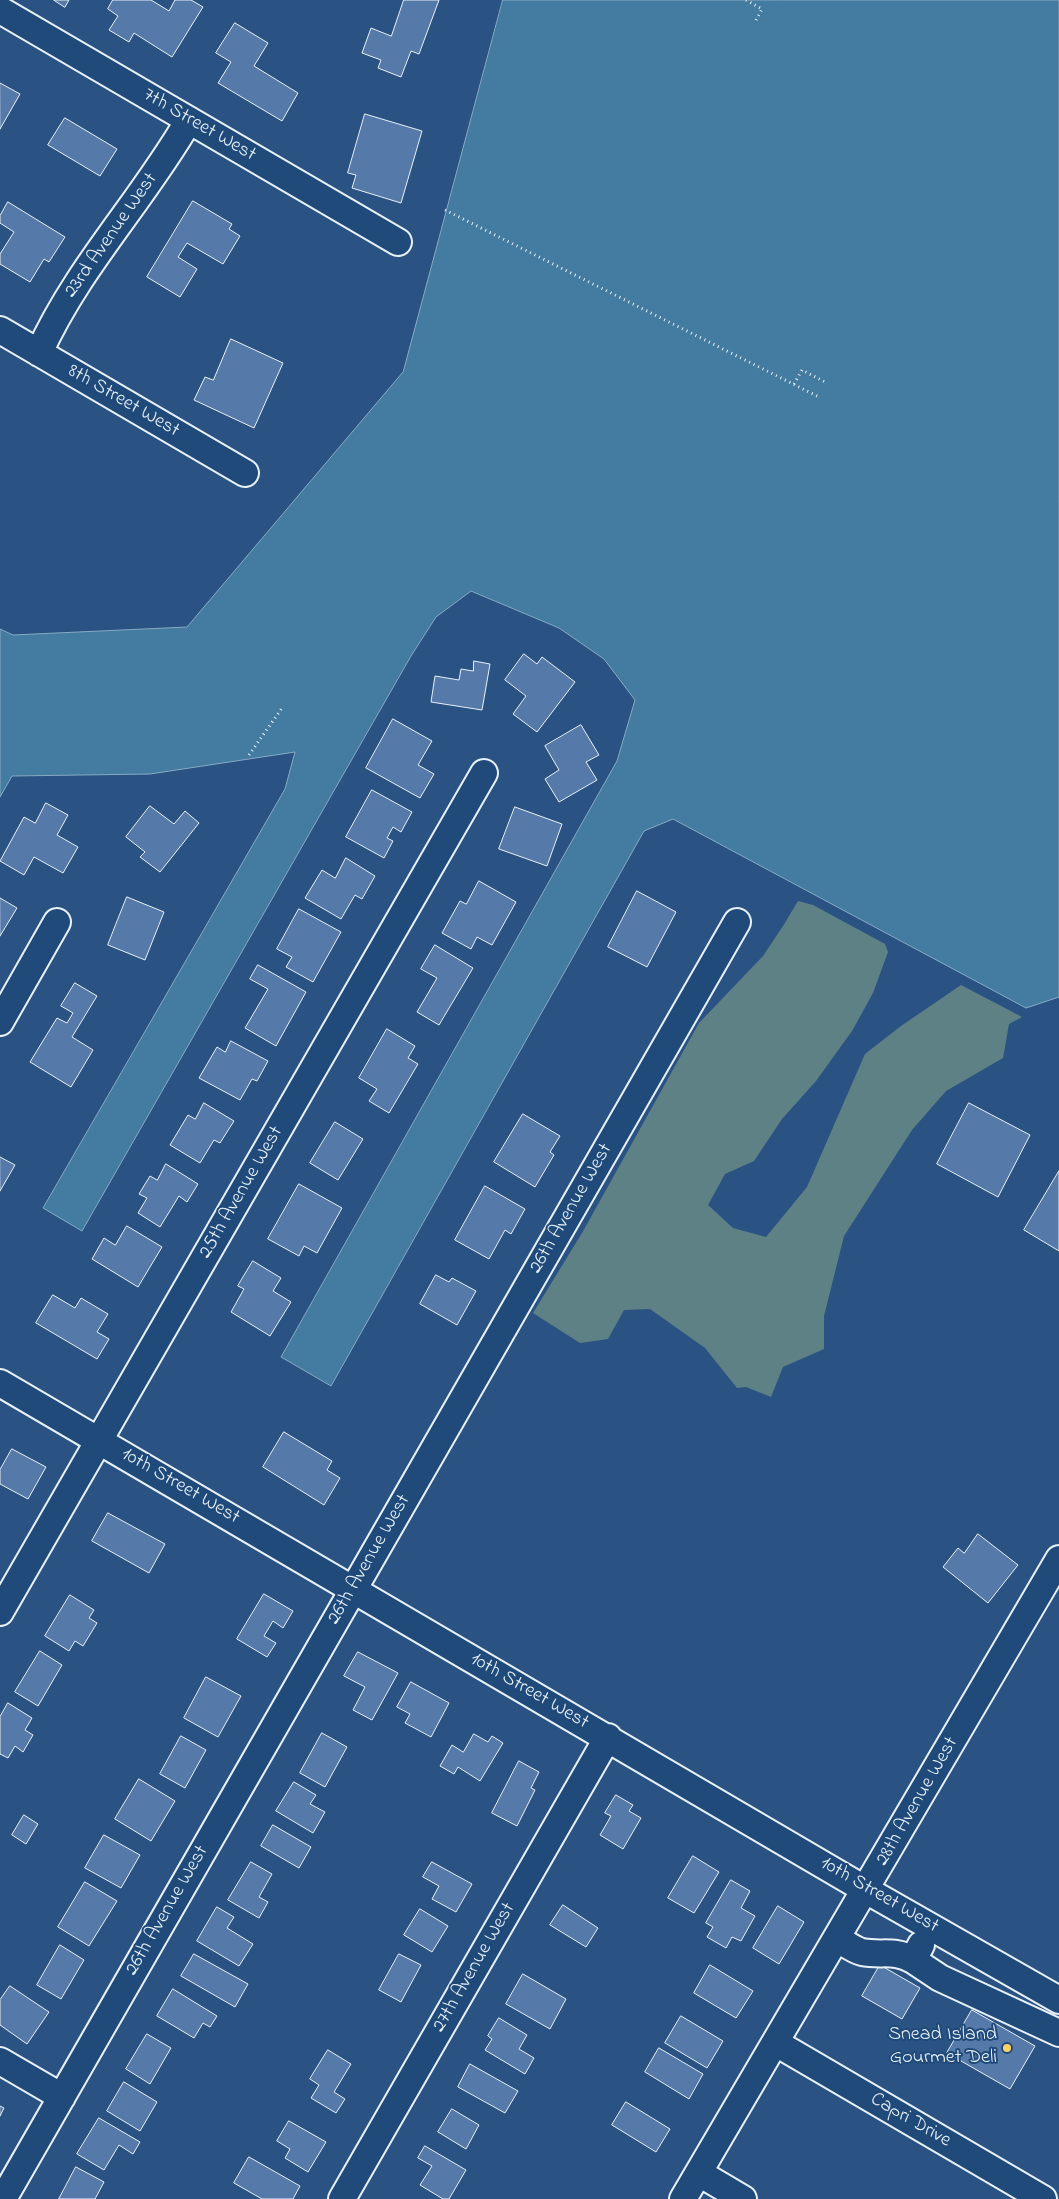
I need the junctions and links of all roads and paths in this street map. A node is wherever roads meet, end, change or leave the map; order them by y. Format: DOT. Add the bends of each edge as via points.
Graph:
graph roads {
  1 [pos="746,0"];
  2 [pos="0,10"];
  3 [pos="755,22"];
  4 [pos="189,120"];
  5 [pos="445,210"];
  6 [pos="398,242"];
  7 [pos="0,330"];
  8 [pos="39,353"];
  9 [pos="827,383"];
  10 [pos="794,384"];
  11 [pos="820,397"];
  12 [pos="246,474"];
  13 [pos="282,708"];
  14 [pos="248,755"];
  15 [pos="484,773"];
  16 [pos="57,922"];
  17 [pos="737,922"];
  18 [pos="0,1022"];
  19 [pos="0,1383"];
  20 [pos="99,1440"];
  21 [pos="1059,1560"];
  22 [pos="353,1589"];
  23 [pos="0,1612"];
  24 [pos="608,1737"];
  25 [pos="866,1890"];
  26 [pos="932,1927"];
  27 [pos="838,1939"];
  28 [pos="913,1960"];
  29 [pos="1059,2000"];
  30 [pos="1059,2033"];
  31 [pos="776,2043"];
  32 [pos="0,2061"];
  33 [pos="62,2097"];
  34 [pos="699,2173"];
  35 [pos="3,2199"];
  36 [pos="342,2199"];
  37 [pos="684,2199"];
  38 [pos="743,2199"];
  39 [pos="1043,2199"];
  1 -- 3 [label="path" via="762,9"];
  2 -- 4 [label="street, 7th Street West"];
  4 -- 6 [label="street, 7th Street West"];
  4 -- 8 [label="street, 23rd Avenue West" via="167,158 75,287 53,322"];
  5 -- 10 [label="path"];
  7 -- 8 [label="street, 8th Street West"];
  8 -- 12 [label="street, 8th Street West"];
  9 -- 10 [label="path" via="802,370"];
  10 -- 11 [label="path"];
  13 -- 14 [label="path"];
  15 -- 20 [label="street, 25th Avenue West"];
  16 -- 18 [label="street"];
  17 -- 22 [label="street, 26th Avenue West"];
  19 -- 20 [label="street, 10th Street West"];
  20 -- 22 [label="street, 10th Street West"];
  20 -- 23 [label="street, 25th Avenue West"];
  21 -- 25 [label="street, 28th Avenue West"];
  22 -- 24 [label="street, 10th Street West"];
  22 -- 33 [label="street, 26th Avenue West"];
  24 -- 25 [label="street, 10th Street West"];
  24 -- 36 [label="street, 27th Avenue West"];
  25 -- 26 [label="street, 10th Street West"];
  25 -- 27 [label="street, 28th Avenue West"];
  26 -- 28 [label="street"];
  26 -- 29 [label="street, 10th Street West"];
  27 -- 28 [label="street" via="862,1951 892,1952"];
  27 -- 31 [label="street, 28th Avenue West"];
  28 -- 30 [label="street" via="940,1978"];
  31 -- 34 [label="street, 28th Avenue West"];
  31 -- 39 [label="street, Capri Drive"];
  32 -- 33 [label="street"];
  33 -- 35 [label="street, 26th Avenue West"];
  34 -- 37 [label="street, 28th Avenue West"];
  34 -- 38 [label="street"];
}
